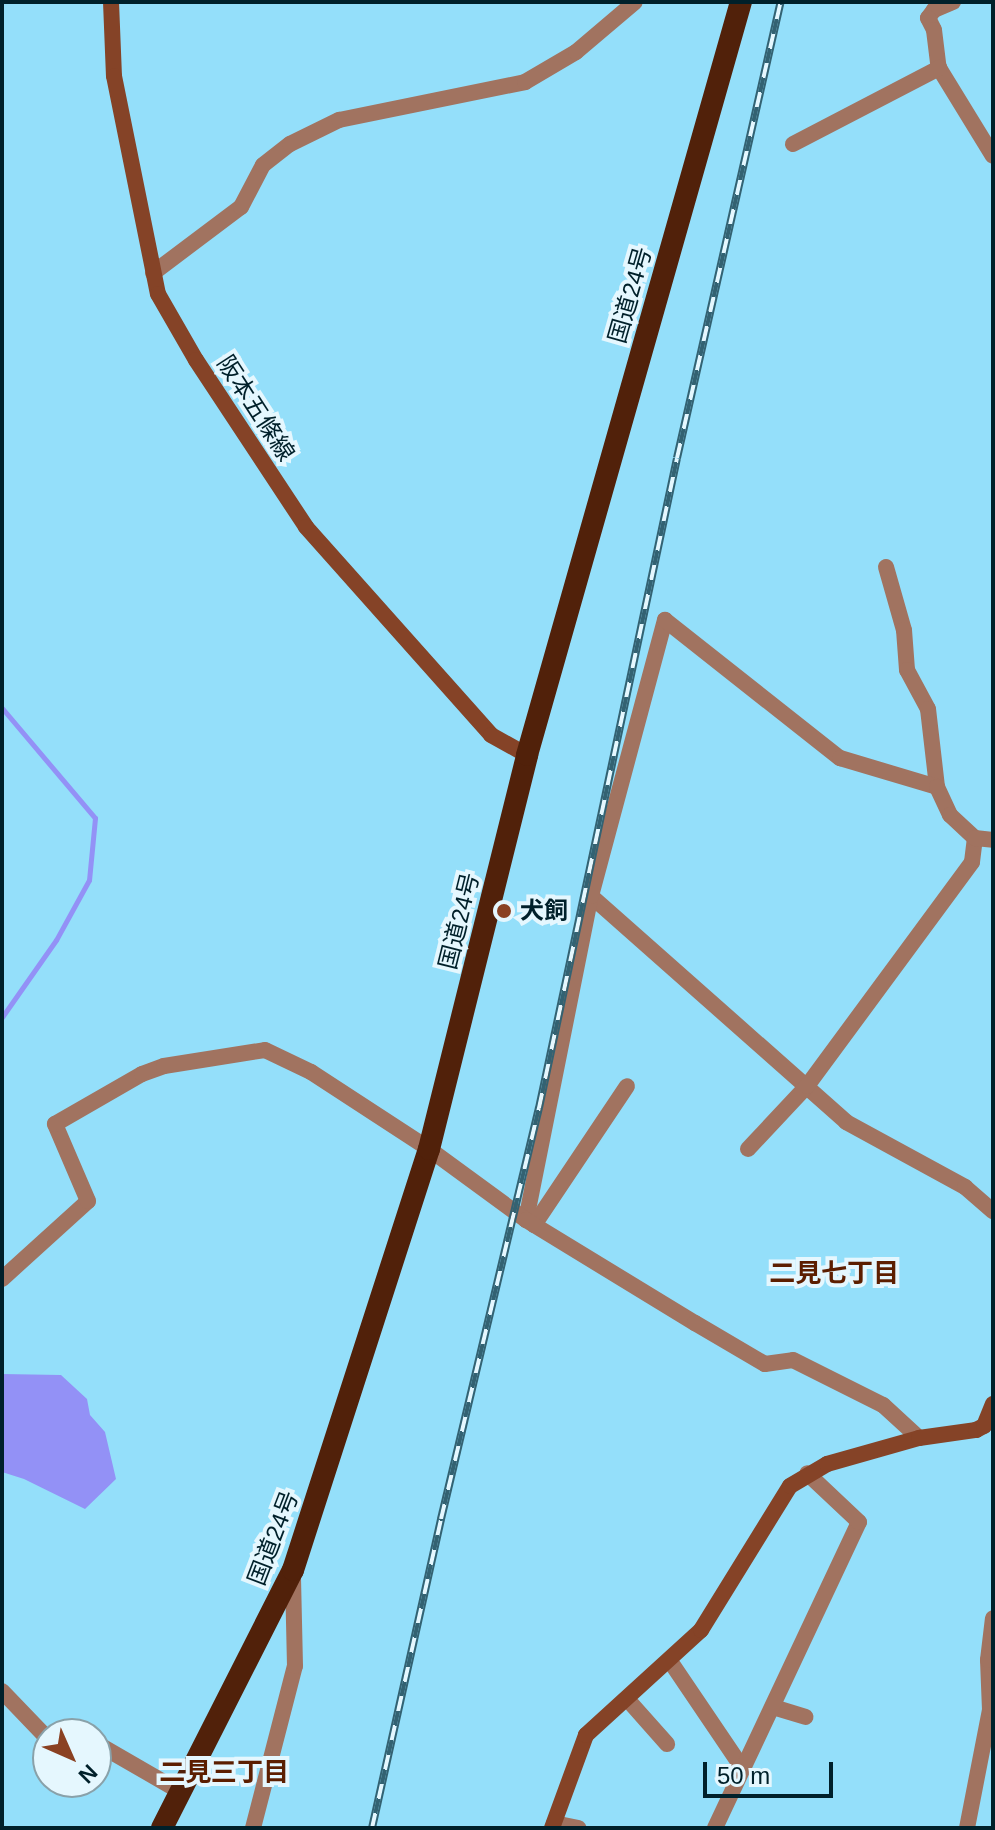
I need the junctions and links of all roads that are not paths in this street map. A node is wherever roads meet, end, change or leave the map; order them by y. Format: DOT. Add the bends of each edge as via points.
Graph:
graph roads {
  1 [pos="111,2"];
  2 [pos="635,2"];
  3 [pos="953,2"];
  4 [pos="737,3"];
  5 [pos="939,68"];
  6 [pos="793,144"];
  7 [pos="993,156"];
  8 [pos="153,273"];
  9 [pos="886,567"];
  10 [pos="527,755"];
  11 [pos="937,787"];
  12 [pos="975,838"];
  13 [pos="993,840"];
  14 [pos="591,896"];
  15 [pos="627,1086"];
  16 [pos="807,1086"];
  17 [pos="429,1149"];
  18 [pos="748,1149"];
  19 [pos="993,1211"];
  20 [pos="530,1222"];
  21 [pos="2,1279"];
  22 [pos="993,1404"];
  23 [pos="989,1427"];
  24 [pos="919,1438"];
  25 [pos="807,1473"];
  26 [pos="293,1570"];
  27 [pos="993,1618"];
  28 [pos="670,1661"];
  29 [pos="2,1691"];
  30 [pos="628,1700"];
  31 [pos="773,1707"];
  32 [pos="805,1717"];
  33 [pos="32,1722"];
  34 [pos="667,1744"];
  35 [pos="112,1752"];
  36 [pos="743,1769"];
  37 [pos="179,1791"];
  38 [pos="553,1826"];
  39 [pos="162,1828"];
  40 [pos="253,1828"];
  41 [pos="578,1828"];
  42 [pos="715,1828"];
  43 [pos="967,1828"];
  1 -- 8 [label="main road, 阪本五條線" via="114,76"];
  2 -- 8 [label="street" via="576,52 525,82 339,120 290,144 263,165 241,207"];
  3 -- 5 [label="street" via="928,18"];
  4 -- 10 [label="highway, 国道24号"];
  5 -- 6 [label="street"];
  5 -- 7 [label="street"];
  8 -- 10 [label="main road, 阪本五條線" via="158,294 196,360 306,527 491,735"];
  9 -- 11 [label="street" via="904,630 907,670 928,709"];
  10 -- 17 [label="highway, 国道24号"];
  11 -- 12 [label="street" via="950,815"];
  11 -- 14 [label="street" via="840,758 665,620"];
  12 -- 13 [label="street"];
  12 -- 16 [label="street" via="972,862"];
  14 -- 16 [label="street"];
  14 -- 20 [label="street"];
  15 -- 20 [label="street"];
  16 -- 18 [label="street"];
  16 -- 19 [label="street" via="846,1122 965,1187"];
  17 -- 20 [label="street"];
  17 -- 21 [label="street" via="311,1072 265,1050 164,1066 55,1124 88,1201"];
  17 -- 26 [label="highway, 国道24号"];
  20 -- 24 [label="street" via="765,1364 793,1360 883,1405"];
  22 -- 23 [label="main road"];
  23 -- 24 [label="main road"];
  24 -- 25 [label="main road"];
  25 -- 28 [label="main road" via="780,1499 701,1630"];
  25 -- 31 [label="street" via="859,1522"];
  26 -- 37 [label="highway, 国道24号"];
  26 -- 40 [label="street" via="295,1666"];
  27 -- 43 [label="street" via="990,1710"];
  28 -- 30 [label="main road"];
  28 -- 36 [label="street"];
  29 -- 33 [label="street"];
  30 -- 34 [label="street"];
  30 -- 38 [label="main road" via="586,1735"];
  31 -- 32 [label="street"];
  31 -- 36 [label="street"];
  35 -- 37 [label="street"];
  36 -- 42 [label="street"];
  37 -- 39 [label="highway, 国道24号"];
  38 -- 41 [label="street"];
}
